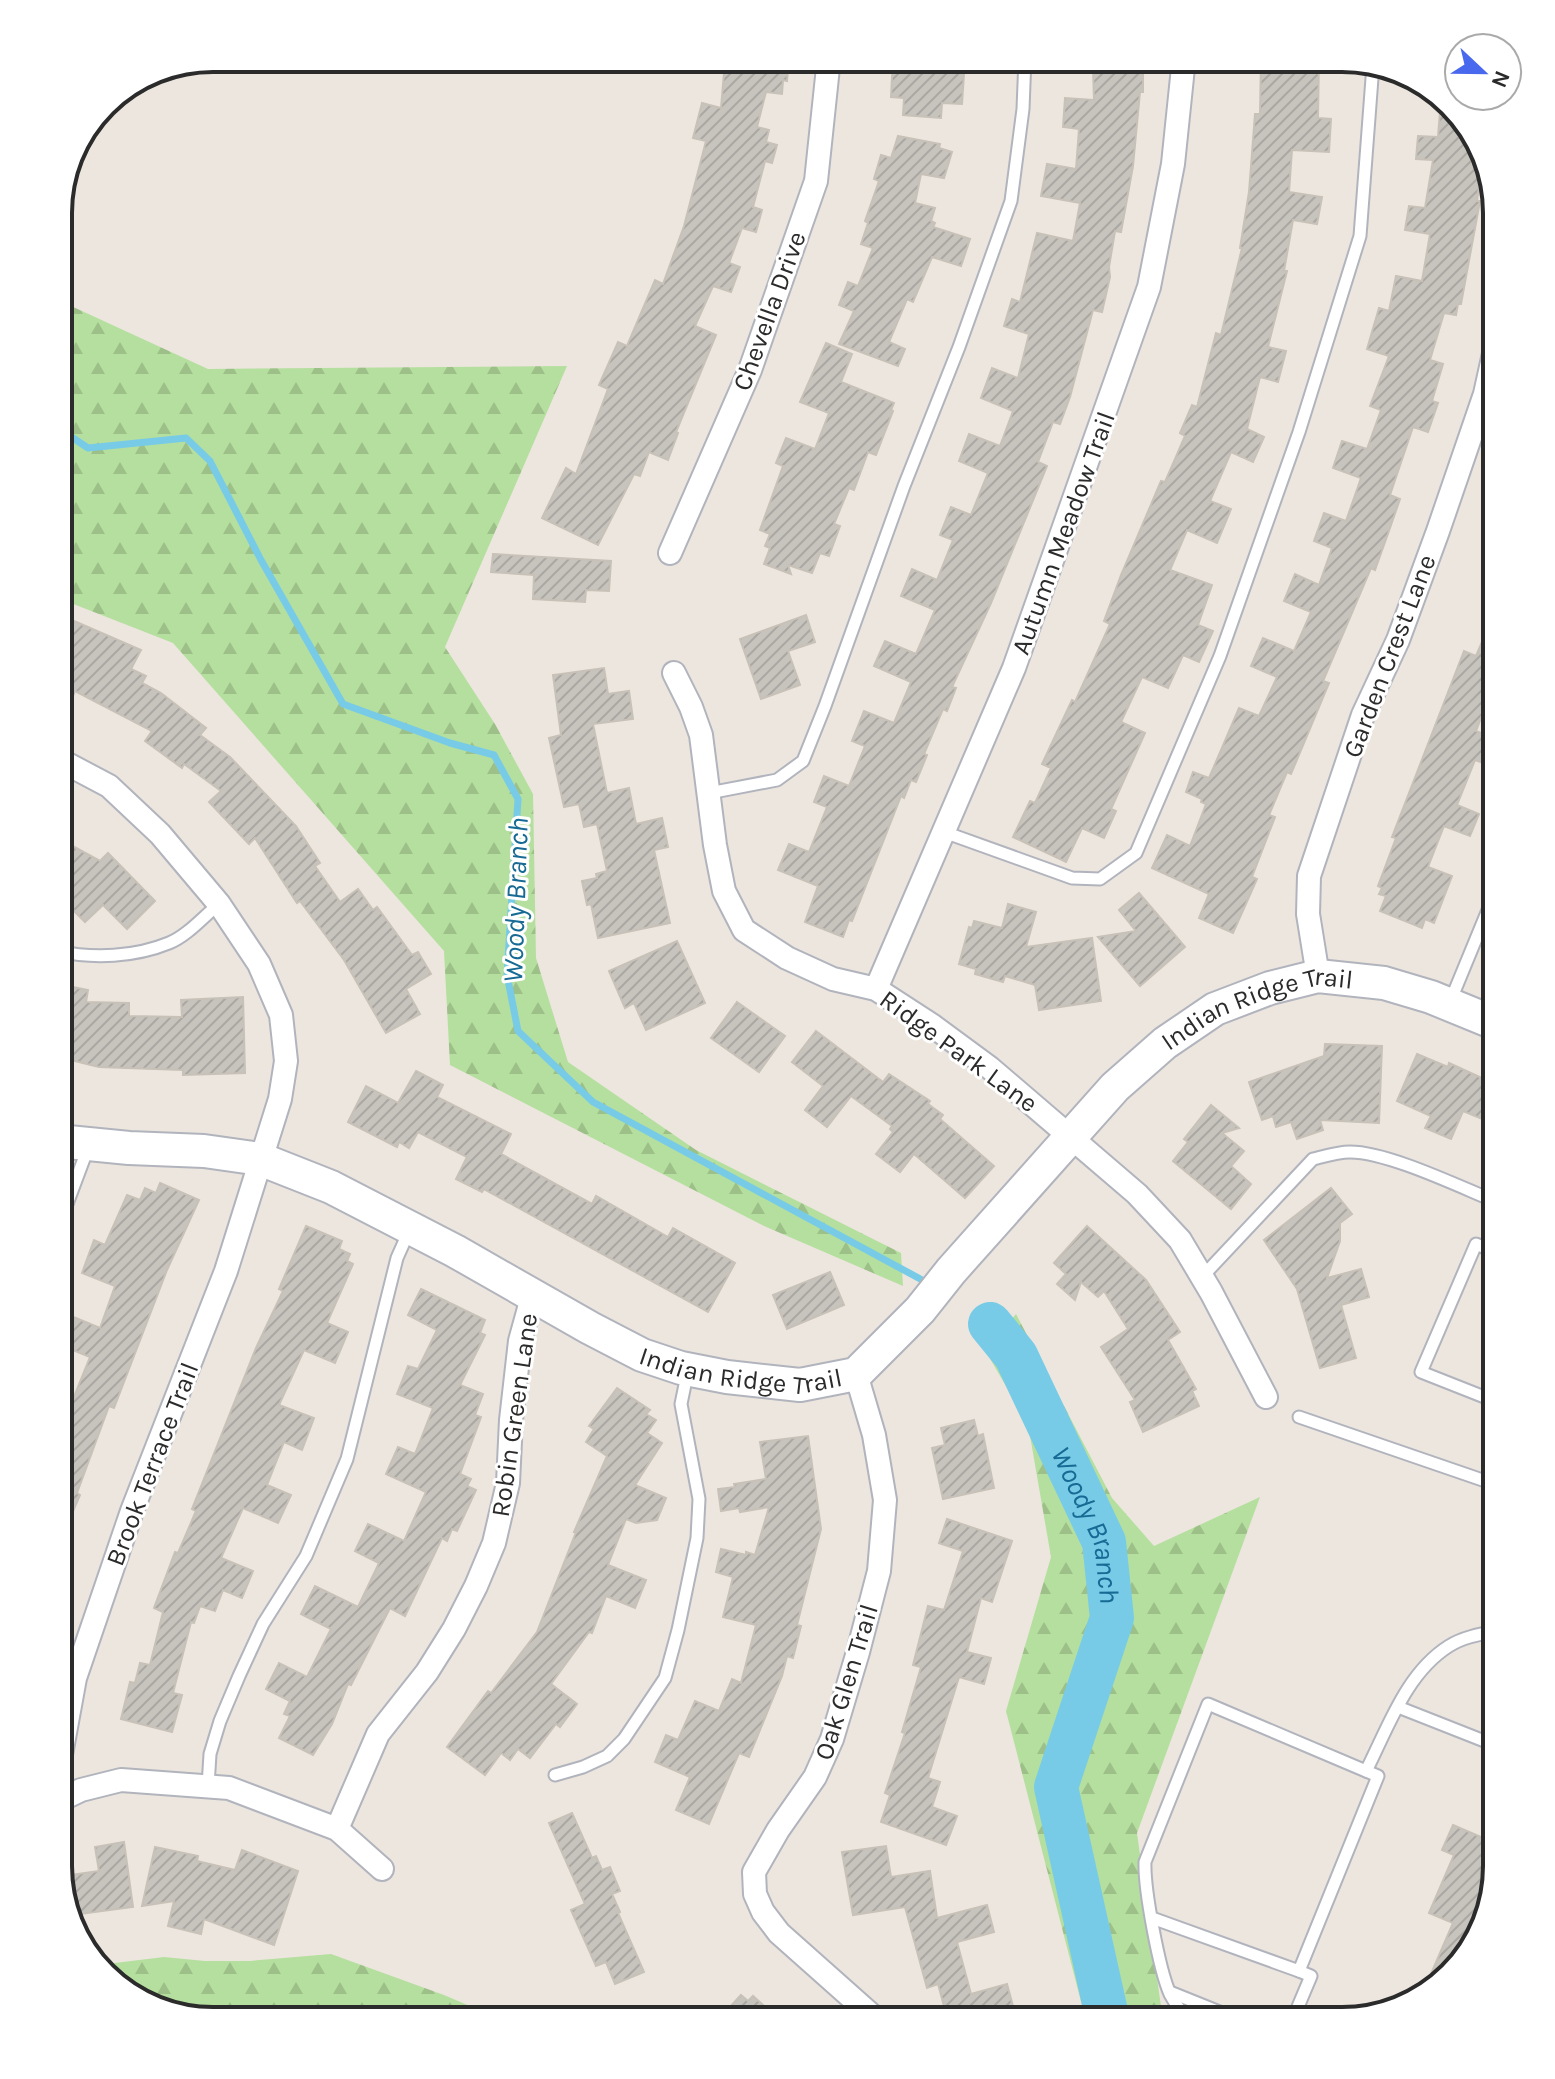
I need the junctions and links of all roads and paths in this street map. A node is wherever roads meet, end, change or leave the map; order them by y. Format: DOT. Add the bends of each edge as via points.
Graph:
graph roads {
  1 [pos="828,72"];
  2 [pos="1024,72"];
  3 [pos="1183,72"];
  4 [pos="1372,76"];
  5 [pos="1483,400"];
  6 [pos="670,553"];
  7 [pos="674,673"];
  8 [pos="72,766"];
  9 [pos="709,793"];
  10 [pos="944,832"];
  11 [pos="219,904"];
  12 [pos="1483,922"];
  13 [pos="72,954"];
  14 [pos="1318,976"];
  15 [pos="876,989"];
  16 [pos="1449,1005"];
  17 [pos="1483,1018"];
  18 [pos="1071,1137"];
  19 [pos="72,1142"];
  20 [pos="90,1144"];
  21 [pos="260,1159"];
  22 [pos="72,1191"];
  23 [pos="1483,1197"];
  24 [pos="410,1228"];
  25 [pos="1483,1247"];
  26 [pos="1202,1277"];
  27 [pos="533,1294"];
  28 [pos="688,1370"];
  29 [pos="856,1374"];
  30 [pos="1483,1396"];
  31 [pos="1266,1397"];
  32 [pos="1299,1417"];
  33 [pos="1483,1480"];
  34 [pos="1483,1635"];
  35 [pos="72,1694"];
  36 [pos="1398,1707"];
  37 [pos="1483,1740"];
  38 [pos="1366,1771"];
  39 [pos="555,1775"];
  40 [pos="208,1786"];
  41 [pos="72,1794"];
  42 [pos="337,1829"];
  43 [pos="382,1869"];
  44 [pos="1152,1918"];
  45 [pos="1299,1971"];
  46 [pos="1170,1992"];
  47 [pos="862,2007"];
  48 [pos="1179,2007"];
  49 [pos="1207,2007"];
  50 [pos="1298,2007"];
  1 -- 6 [label="street, Chevella Drive" via="816,181 750,370"];
  2 -- 9 [label="lane" via="1011,201 803,761 777,780"];
  3 -- 10 [label="street, Autumn Meadow Trail" via="1173,164 1149,287 1014,668"];
  4 -- 10 [label="lane" via="1360,236 1299,432 1220,656 1136,853 1100,879 1072,878"];
  5 -- 14 [label="street, Garden Crest Lane" via="1398,640 1363,715 1309,876 1308,914"];
  7 -- 9 [label="street, Ridge Park Lane" via="701,735"];
  8 -- 11 [label="street, Brook Terrace Trail" via="109,786 160,834"];
  9 -- 15 [label="street, Ridge Park Lane" via="724,891 744,930 833,979"];
  10 -- 15 [label="street, Autumn Meadow Trail"];
  11 -- 13 [label="lane" via="172,942 120,954"];
  11 -- 21 [label="street, Brook Terrace Trail" via="259,964 281,1015 286,1061"];
  12 -- 16 [label="lane"];
  14 -- 16 [label="street, Indian Ridge Trail" via="1384,983"];
  14 -- 18 [label="street, Indian Ridge Trail" via="1215,1009 1115,1087"];
  15 -- 18 [label="street, Ridge Park Lane" via="990,1068"];
  16 -- 17 [label="street, Indian Ridge Trail"];
  18 -- 26 [label="street, Ridge Park Lane" via="1137,1194 1180,1240"];
  18 -- 29 [label="street, Indian Ridge Trail" via="920,1310"];
  19 -- 20 [label="street, Indian Ridge Trail"];
  20 -- 21 [label="street, Indian Ridge Trail"];
  20 -- 22 [label="lane"];
  21 -- 24 [label="street, Indian Ridge Trail" via="331,1187"];
  21 -- 35 [label="street, Brook Terrace Trail" via="226,1271 132,1511"];
  23 -- 26 [label="lane" via="1375,1155 1348,1152 1313,1159"];
  24 -- 27 [label="street, Indian Ridge Trail"];
  24 -- 40 [label="lane" via="397,1258 347,1459 306,1556 263,1624 234,1687 210,1754"];
  25 -- 30 [label="lane" via="1476,1244 1421,1372"];
  26 -- 31 [label="street, Ridge Park Lane"];
  27 -- 28 [label="street, Indian Ridge Trail" via="642,1355"];
  27 -- 42 [label="street, Robin Green Lane" via="520,1341 508,1483 494,1543 454,1629 378,1734"];
  28 -- 29 [label="street, Indian Ridge Trail" via="800,1385"];
  28 -- 39 [label="lane" via="681,1404 699,1499 697,1538 665,1678 607,1756"];
  29 -- 47 [label="street, Oak Glen Trail" via="885,1500 879,1571 832,1739 815,1777 754,1872 755,1894 779,1933"];
  32 -- 33 [label="lane"];
  34 -- 36 [label="lane" via="1436,1655"];
  36 -- 37 [label="lane"];
  36 -- 38 [label="lane"];
  38 -- 44 [label="lane" via="1208,1704 1145,1862"];
  38 -- 45 [label="lane" via="1378,1776"];
  40 -- 41 [label="street" via="121,1780"];
  40 -- 42 [label="street" via="229,1788"];
  42 -- 43 [label="street"];
  44 -- 45 [label="lane"];
  44 -- 46 [label="lane"];
  45 -- 50 [label="lane" via="1311,1976"];
  46 -- 48 [label="lane"];
  46 -- 49 [label="lane"];
}
